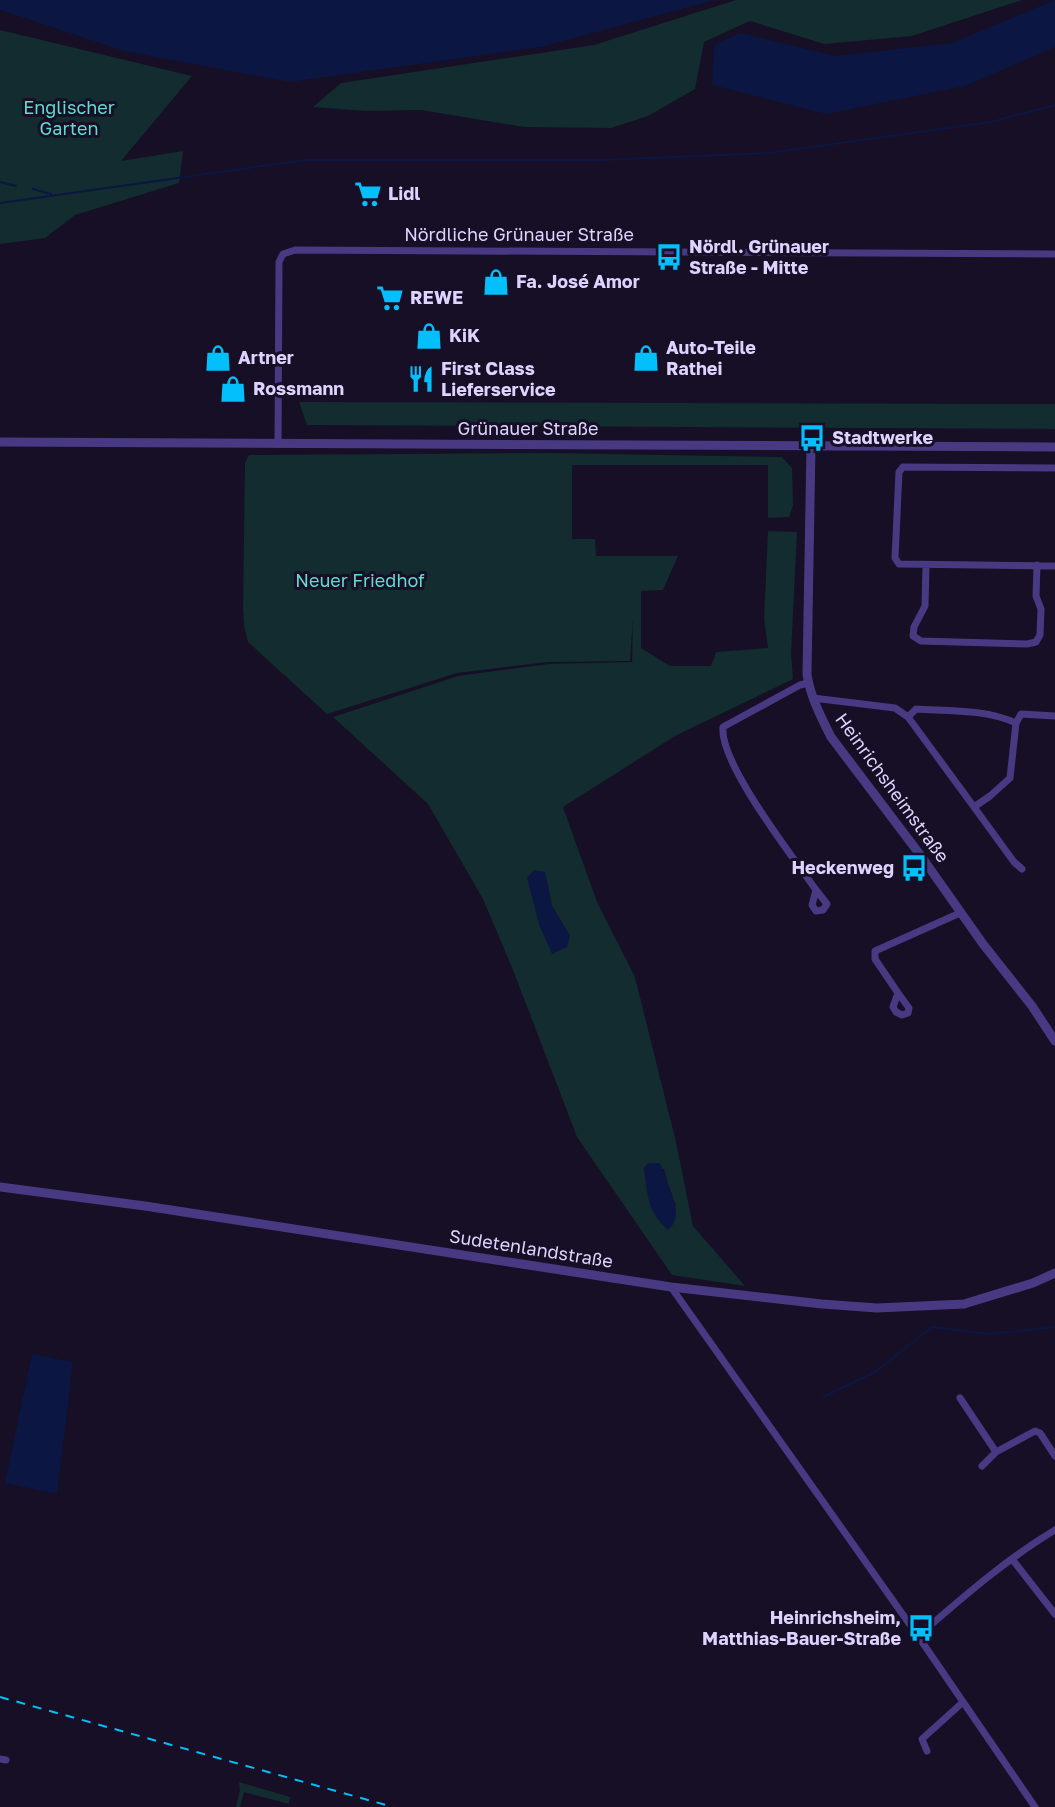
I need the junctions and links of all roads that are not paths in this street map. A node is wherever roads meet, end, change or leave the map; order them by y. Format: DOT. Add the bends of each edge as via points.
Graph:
graph roads {
  1 [pos="1055,254"];
  2 [pos="0,442"];
  3 [pos="278,444"];
  4 [pos="812,446"];
  5 [pos="1055,447"];
  6 [pos="1055,468"];
  7 [pos="926,565"];
  8 [pos="1037,565"];
  9 [pos="1055,566"];
  10 [pos="808,683"];
  11 [pos="813,698"];
  12 [pos="1055,716"];
  13 [pos="908,717"];
  14 [pos="1016,723"];
  15 [pos="974,807"];
  16 [pos="1022,868"];
  17 [pos="816,890"];
  18 [pos="960,912"];
  19 [pos="898,993"];
  20 [pos="1055,1041"];
  21 [pos="0,1187"];
  22 [pos="1055,1273"];
  23 [pos="671,1287"];
  24 [pos="960,1398"];
  25 [pos="996,1452"];
  26 [pos="1055,1456"];
  27 [pos="982,1466"];
  28 [pos="1055,1530"];
  29 [pos="1012,1558"];
  30 [pos="1055,1614"];
  31 [pos="918,1636"];
  32 [pos="962,1703"];
  33 [pos="927,1751"];
  34 [pos="1035,1807"];
  1 -- 3 [label="street, Nördliche Grünauer Straße" via="295,250 283,254 279,262"];
  2 -- 3 [label="street, Grünauer Straße"];
  3 -- 4 [label="street, Grünauer Straße"];
  4 -- 5 [label="street, Grünauer Straße"];
  4 -- 10 [label="street, Heinrichsheimstraße"];
  6 -- 7 [label="street" via="903,467 899,472 895,558 899,564"];
  7 -- 8 [label="street"];
  7 -- 8 [label="street" via="925,606 913,636 921,641 1027,644 1036,642 1040,635"];
  8 -- 9 [label="street"];
  10 -- 11 [label="street, Heinrichsheimstraße"];
  10 -- 17 [label="street" via="723,727 722,733 730,759 752,796"];
  11 -- 13 [label="street" via="895,708"];
  11 -- 18 [label="street, Heinrichsheimstraße" via="831,737"];
  12 -- 14 [label="street" via="1021,714"];
  13 -- 14 [label="street" via="916,709 978,714"];
  13 -- 15 [label="street"];
  14 -- 15 [label="street" via="1010,778"];
  15 -- 16 [label="street"];
  18 -- 19 [label="street" via="875,951 875,959"];
  18 -- 20 [label="street, Heinrichsheimstraße"];
  21 -- 23 [label="street, Sudetenlandstraße"];
  22 -- 23 [label="street, Sudetenlandstraße" via="992,1297 943,1306 877,1308"];
  23 -- 31 [label="street"];
  24 -- 25 [label="street"];
  25 -- 26 [label="street" via="1035,1431"];
  25 -- 27 [label="street"];
  28 -- 29 [label="street"];
  29 -- 30 [label="street"];
  29 -- 31 [label="street"];
  31 -- 32 [label="street"];
  32 -- 33 [label="street" via="922,1739"];
  32 -- 34 [label="street"];
}
